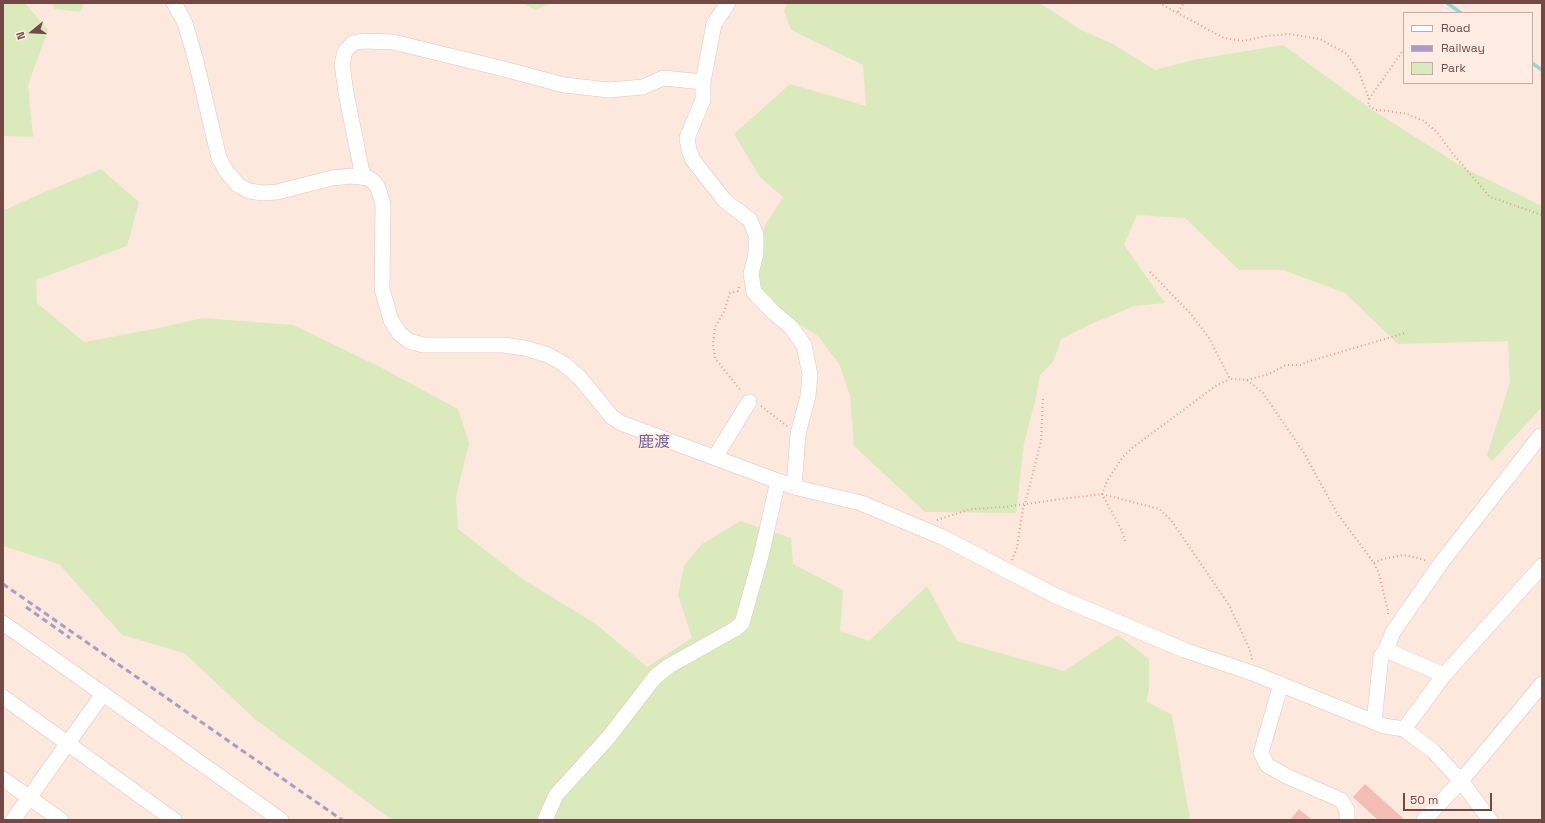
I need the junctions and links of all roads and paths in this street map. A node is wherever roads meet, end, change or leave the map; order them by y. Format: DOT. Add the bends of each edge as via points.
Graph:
graph roads {
  1 [pos="174,3"];
  2 [pos="728,3"];
  3 [pos="1159,3"];
  4 [pos="1184,3"];
  5 [pos="1178,12"];
  6 [pos="1403,50"];
  7 [pos="703,82"];
  8 [pos="1369,99"];
  9 [pos="363,177"];
  10 [pos="1542,215"];
  11 [pos="1150,272"];
  12 [pos="740,282"];
  13 [pos="1405,333"];
  14 [pos="1230,379"];
  15 [pos="1247,380"];
  16 [pos="1043,397"];
  17 [pos="749,402"];
  18 [pos="798,434"];
  19 [pos="1542,438"];
  20 [pos="715,457"];
  21 [pos="778,481"];
  22 [pos="794,487"];
  23 [pos="1102,494"];
  24 [pos="1025,504"];
  25 [pos="918,527"];
  26 [pos="1125,541"];
  27 [pos="1374,563"];
  28 [pos="1542,566"];
  29 [pos="1438,567"];
  30 [pos="1005,568"];
  31 [pos="1388,617"];
  32 [pos="3,623"];
  33 [pos="1386,650"];
  34 [pos="1255,674"];
  35 [pos="1444,675"];
  36 [pos="1281,684"];
  37 [pos="1542,684"];
  38 [pos="103,694"];
  39 [pos="3,697"];
  40 [pos="1374,722"];
  41 [pos="1404,729"];
  42 [pos="67,743"];
  43 [pos="3,779"];
  44 [pos="1461,781"];
  45 [pos="29,797"];
  46 [pos="13,820"];
  47 [pos="61,820"];
  48 [pos="174,820"];
  49 [pos="281,820"];
  50 [pos="545,820"];
  51 [pos="1346,820"];
  52 [pos="1424,820"];
  53 [pos="1490,820"];
  1 -- 9 [label="street" via="185,23 196,60 219,158 238,185 249,191 263,193 332,178"];
  2 -- 7 [label="street" via="714,24"];
  3 -- 5 [label="path"];
  4 -- 5 [label="path"];
  5 -- 8 [label="path" via="1224,38 1243,41 1289,34 1320,38 1347,54 1359,72"];
  6 -- 8 [label="path"];
  7 -- 9 [label="street" via="663,78 643,87 609,90 564,85 393,42 363,40 353,43 345,51 342,64"];
  7 -- 18 [label="street" via="703,100 686,138 689,150 693,160 725,201 750,220 756,235 756,253 751,274 754,292 791,327 804,345 810,375 808,396"];
  8 -- 10 [label="path" via="1368,105 1376,110 1406,114 1424,121 1437,132 1490,197"];
  9 -- 20 [label="street" via="374,182 383,204 382,289 391,320 408,341 423,345 504,345 548,355 564,364 580,378 612,417 621,423"];
  11 -- 14 [label="path" via="1190,313 1209,338"];
  12 -- 17 [label="path" via="738,291 730,293 724,312 715,327 713,344 715,358"];
  13 -- 15 [label="path" via="1301,365 1286,365 1269,374"];
  14 -- 15 [label="path"];
  14 -- 23 [label="path" via="1217,385 1132,448 1122,458"];
  15 -- 27 [label="path" via="1263,393 1304,453 1337,513"];
  16 -- 24 [label="path" via="1041,441"];
  17 -- 18 [label="path" via="764,408"];
  17 -- 20 [label="street"];
  18 -- 22 [label="street"];
  19 -- 29 [label="street" via="1540,436"];
  20 -- 21 [label="street"];
  21 -- 22 [label="street"];
  21 -- 50 [label="street" via="742,623 736,629 669,666 656,677 608,738 556,795"];
  22 -- 25 [label="street" via="861,503"];
  23 -- 24 [label="path"];
  23 -- 26 [label="path"];
  23 -- 34 [label="path" via="1159,509 1171,520 1228,605 1250,650"];
  24 -- 25 [label="path" via="1005,508 971,508"];
  24 -- 30 [label="path" via="1017,548"];
  25 -- 30 [label="street"];
  27 -- 29 [label="path" via="1403,555 1427,561"];
  27 -- 31 [label="path" via="1379,574"];
  28 -- 35 [label="street"];
  29 -- 33 [label="street" via="1393,632"];
  30 -- 34 [label="street" via="1056,596 1170,644"];
  32 -- 38 [label="street"];
  33 -- 35 [label="street"];
  33 -- 40 [label="street" via="1381,656"];
  34 -- 36 [label="street"];
  35 -- 41 [label="street"];
  36 -- 40 [label="street"];
  36 -- 51 [label="street" via="1260,753 1267,765 1341,800 1347,810"];
  37 -- 44 [label="street"];
  38 -- 42 [label="street"];
  38 -- 49 [label="street"];
  39 -- 42 [label="street"];
  40 -- 41 [label="street"];
  41 -- 44 [label="street" via="1433,752"];
  42 -- 45 [label="street"];
  42 -- 48 [label="street"];
  43 -- 45 [label="street"];
  44 -- 52 [label="street"];
  44 -- 53 [label="street"];
  45 -- 46 [label="street"];
  45 -- 47 [label="street"];
}
